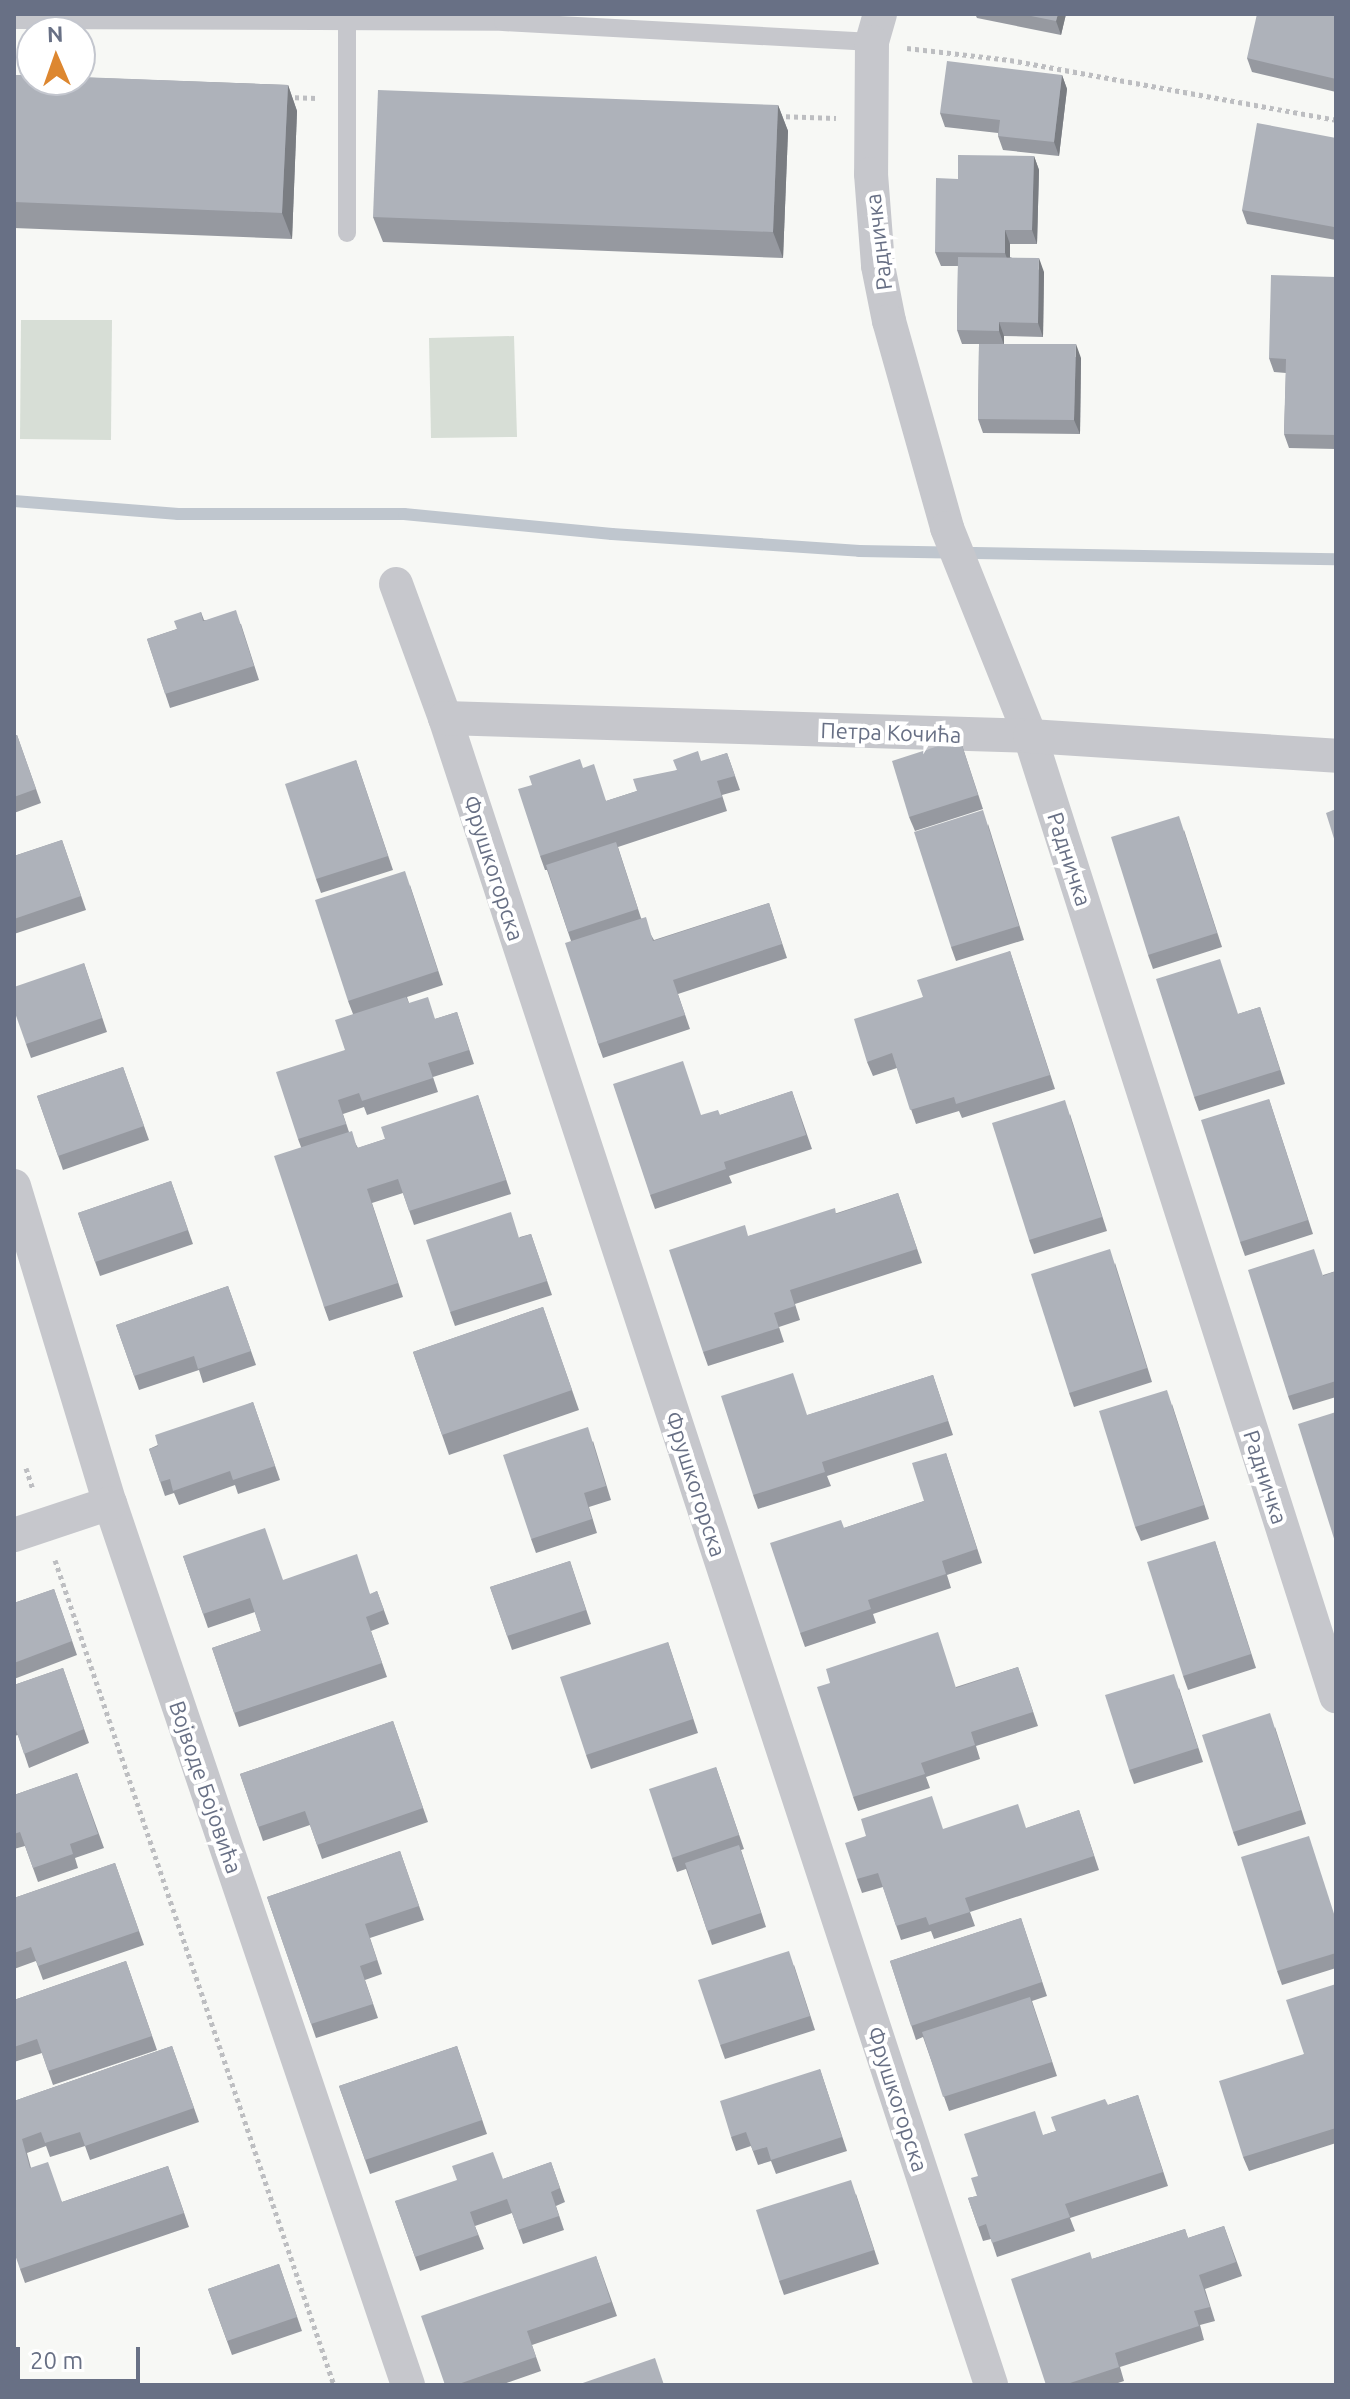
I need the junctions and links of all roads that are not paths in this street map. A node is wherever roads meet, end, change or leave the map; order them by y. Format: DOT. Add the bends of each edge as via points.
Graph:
graph roads {
  1 [pos="217,17"];
  2 [pos="503,18"];
  3 [pos="14,20"];
  4 [pos="347,21"];
  5 [pos="876,28"];
  6 [pos="347,233"];
  7 [pos="396,584"];
  8 [pos="445,718"];
  9 [pos="1030,736"];
  10 [pos="1336,756"];
  11 [pos="14,1186"];
  12 [pos="110,1503"];
  13 [pos="29,1530"];
  14 [pos="1336,1696"];
  15 [pos="408,2385"];
  16 [pos="991,2385"];
  1 -- 3 [label="lane"];
  1 -- 4 [label="lane"];
  2 -- 4 [label="lane"];
  2 -- 5 [label="lane"];
  4 -- 6 [label="lane"];
  5 -- 9 [label="street, Радничка" via="869,120 878,266 947,528"];
  7 -- 8 [label="street, Фрушкогорска"];
  8 -- 9 [label="street, Петра Кочића"];
  8 -- 16 [label="street, Фрушкогорска"];
  9 -- 10 [label="street, Петра Кочића"];
  9 -- 14 [label="street, Радничка"];
  11 -- 12 [label="street, Војводе Бојовића"];
  12 -- 13 [label="street"];
  12 -- 15 [label="street, Војводе Бојовића"];
}
